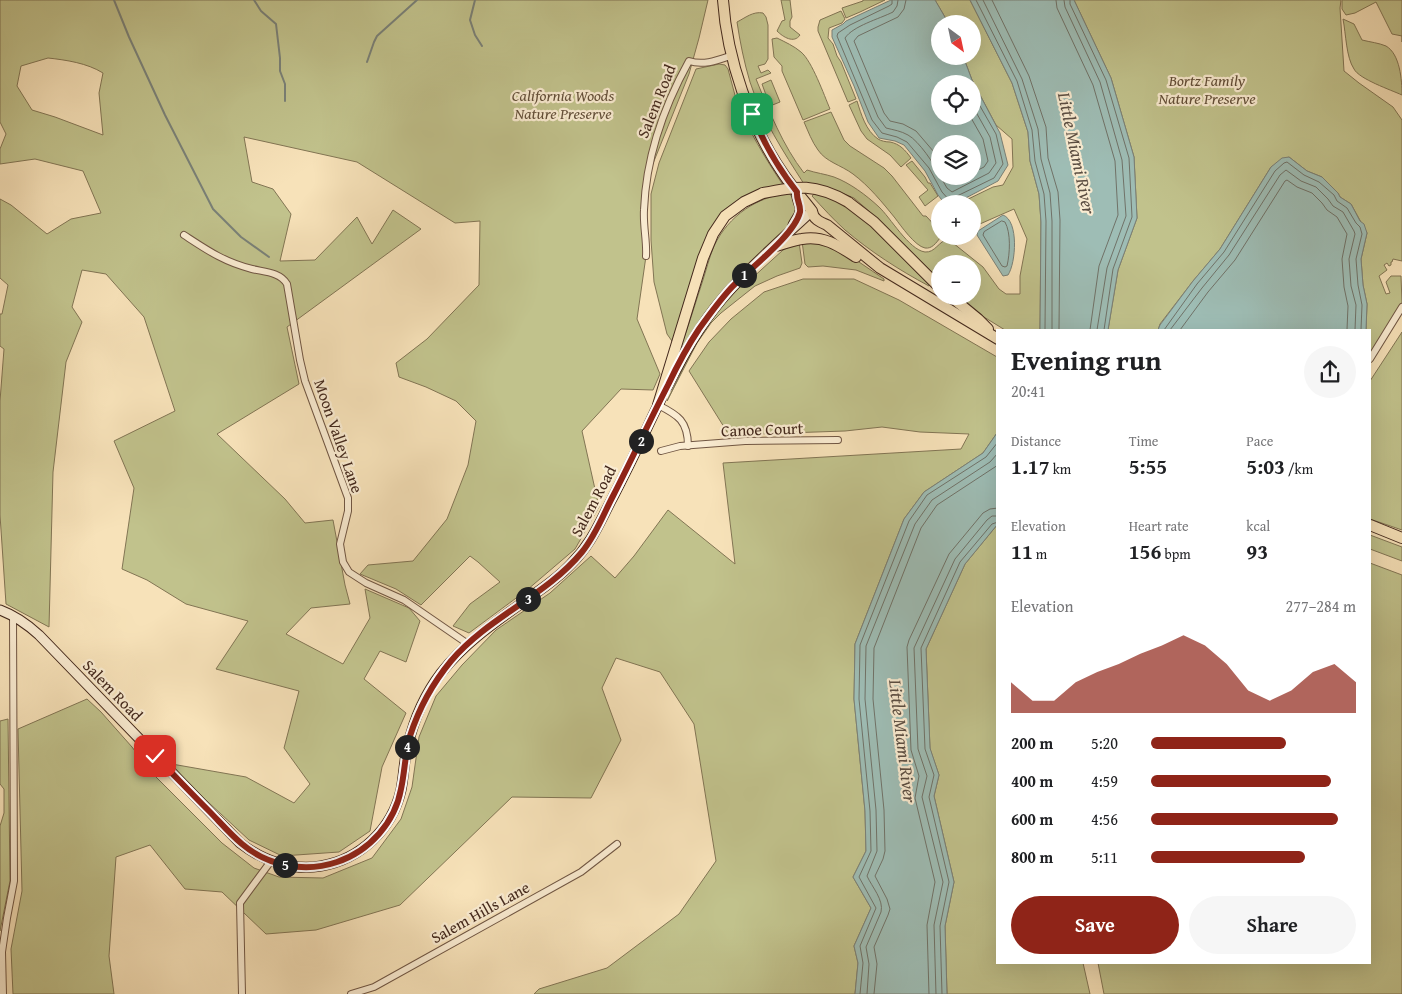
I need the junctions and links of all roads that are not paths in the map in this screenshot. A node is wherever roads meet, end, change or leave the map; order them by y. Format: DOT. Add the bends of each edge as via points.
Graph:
graph roads {
  1 [pos="723,0"];
  2 [pos="733,56"];
  3 [pos="797,192"];
  4 [pos="812,211"];
  5 [pos="788,234"];
  6 [pos="184,235"];
  7 [pos="776,246"];
  8 [pos="646,256"];
  9 [pos="880,268"];
  10 [pos="931,279"];
  11 [pos="961,305"];
  12 [pos="1402,308"];
  13 [pos="996,338"];
  14 [pos="996,338"];
  15 [pos="1371,357"];
  16 [pos="658,405"];
  17 [pos="838,440"];
  18 [pos="688,446"];
  19 [pos="661,451"];
  20 [pos="1371,526"];
  21 [pos="1402,538"];
  22 [pos="0,610"];
  23 [pos="13,615"];
  24 [pos="468,644"];
  25 [pos="617,844"];
  26 [pos="271,861"];
  27 [pos="1,952"];
  28 [pos="3,994"];
  29 [pos="242,994"];
  30 [pos="351,994"];
  1 -- 2 [label="main road"];
  2 -- 3 [label="main road" via="758,130"];
  2 -- 8 [label="street, Salem Road" via="698,64 689,61 668,102 653,147 646,185"];
  3 -- 4 [label="main road"];
  3 -- 5 [label="street, Salem Road" via="800,213"];
  4 -- 5 [label="street, Salem Road"];
  4 -- 9 [label="main road" via="819,221"];
  5 -- 7 [label="street, Salem Road"];
  6 -- 24 [label="street, Moon Valley Lane" via="214,255 275,274 287,284 305,381 348,498 340,544 345,567 366,583 404,600"];
  7 -- 9 [label="main road" via="808,238 823,239"];
  7 -- 16 [label="street, Salem Road" via="734,285 703,324"];
  9 -- 13 [label="main road"];
  10 -- 16 [label="main road, bridge" via="874,222 835,195 799,187 763,193 726,216 713,234"];
  11 -- 14 [label="main road"];
  12 -- 15 [label="street"];
  16 -- 18 [label="street" via="674,413 684,424"];
  16 -- 24 [label="street, Salem Road" via="598,528 581,553 558,575"];
  17 -- 18 [label="street, Canoe Court" via="745,441"];
  18 -- 19 [label="street, Canoe Court"];
  20 -- 21 [label="main road"];
  22 -- 23 [label="street, Salem Road"];
  23 -- 26 [label="street, Salem Road" via="39,634 240,843"];
  23 -- 27 [label="street" via="14,881"];
  24 -- 26 [label="street, Salem Road" via="440,675 422,706 407,747 394,812 379,834 361,850 329,864 307,867"];
  25 -- 30 [label="street, Salem Hills Lane" via="581,872 374,987"];
  26 -- 29 [label="street" via="240,904"];
  27 -- 28 [label="street"];
}
